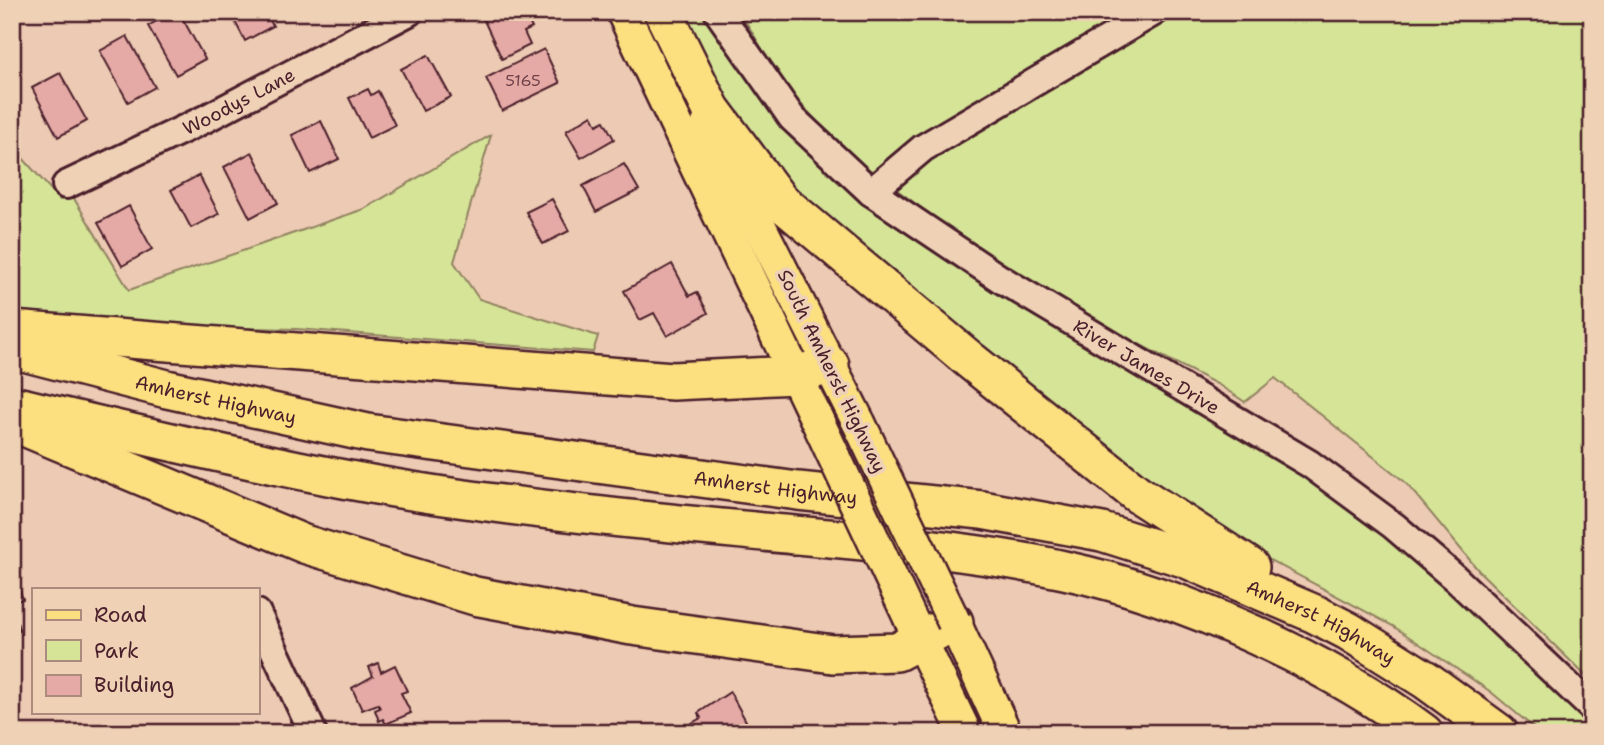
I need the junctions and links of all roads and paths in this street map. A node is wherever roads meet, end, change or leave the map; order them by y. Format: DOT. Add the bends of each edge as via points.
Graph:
graph roads {
  1 [pos="409,12"];
  2 [pos="623,12"];
  3 [pos="652,12"];
  4 [pos="663,12"];
  5 [pos="718,12"];
  6 [pos="1154,12"];
  7 [pos="66,186"];
  8 [pos="871,192"];
  9 [pos="12,330"];
  10 [pos="12,349"];
  11 [pos="831,365"];
  12 [pos="794,375"];
  13 [pos="12,405"];
  14 [pos="12,422"];
  15 [pos="259,617"];
  16 [pos="954,622"];
  17 [pos="916,630"];
  18 [pos="1348,631"];
  19 [pos="1592,708"];
  20 [pos="313,733"];
  21 [pos="965,733"];
  22 [pos="1005,733"];
  23 [pos="1424,733"];
  24 [pos="1499,733"];
  1 -- 7 [label="street, Woodys Lane"];
  2 -- 12 [label="main road, South Amherst Highway"];
  3 -- 11 [label="main road, South Amherst Highway"];
  4 -- 18 [label="highway" via="712,109 779,201 1136,493"];
  5 -- 8 [label="street, River James Drive" via="792,118"];
  6 -- 8 [label="street" via="923,148"];
  8 -- 19 [label="street, River James Drive" via="999,278 1310,464 1456,579"];
  9 -- 12 [label="highway" via="673,381"];
  10 -- 18 [label="highway, Amherst Highway" via="368,433 798,491 982,510 1102,532 1207,567"];
  11 -- 12 [label="highway"];
  11 -- 16 [label="main road, South Amherst Highway, bridge"];
  12 -- 17 [label="main road, South Amherst Highway, bridge"];
  13 -- 23 [label="highway" via="314,475 456,498 892,544 1068,571 1148,595 1288,652 1347,683"];
  14 -- 17 [label="highway" via="304,544 475,596 632,626 833,654 897,652"];
  15 -- 20 [label="street"];
  16 -- 17 [label="highway"];
  16 -- 22 [label="main road, South Amherst Highway"];
  17 -- 21 [label="main road, South Amherst Highway"];
  18 -- 24 [label="highway, Amherst Highway"];
}
